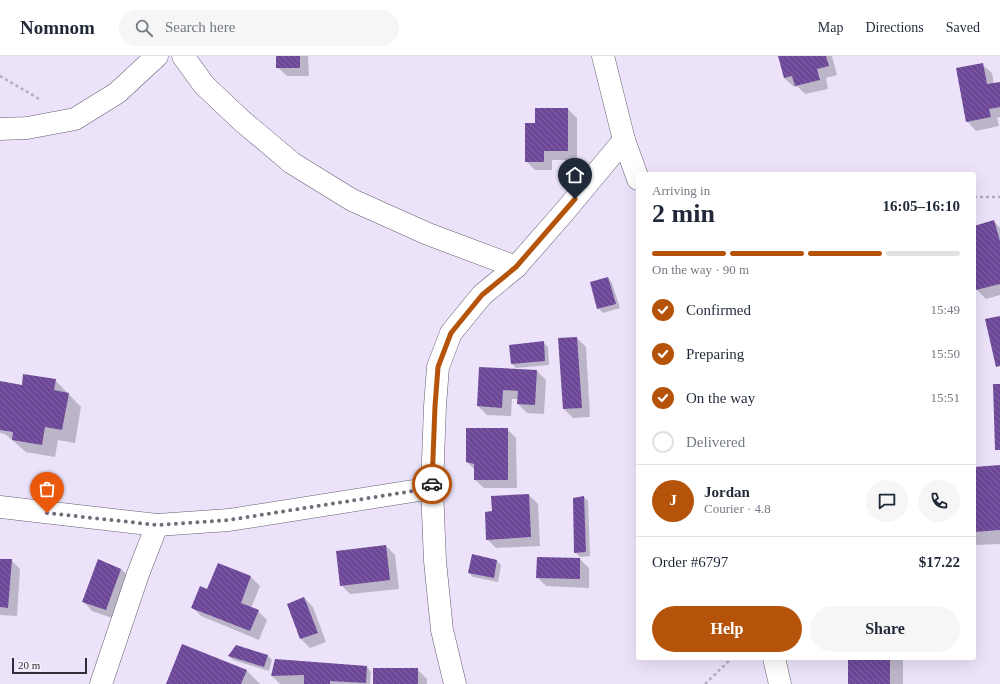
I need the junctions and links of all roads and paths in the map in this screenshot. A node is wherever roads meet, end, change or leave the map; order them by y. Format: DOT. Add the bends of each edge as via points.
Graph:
graph roads {
  1 [pos="157,56"];
  2 [pos="183,56"];
  3 [pos="603,56"];
  4 [pos="0,76"];
  5 [pos="75,119"];
  6 [pos="0,129"];
  7 [pos="624,140"];
  8 [pos="636,173"];
  9 [pos="976,197"];
  10 [pos="1000,197"];
  11 [pos="516,267"];
  12 [pos="432,488"];
  13 [pos="0,507"];
  14 [pos="157,525"];
  15 [pos="730,660"];
  16 [pos="774,660"];
  17 [pos="101,684"];
  18 [pos="455,684"];
  19 [pos="705,684"];
  20 [pos="780,684"];
  1 -- 5 [label="street" via="117,93"];
  2 -- 11 [label="street" via="204,85 241,120 299,167 352,200 428,234"];
  3 -- 7 [label="street"];
  4 -- 5 [label="path"];
  5 -- 6 [label="street" via="27,128"];
  7 -- 8 [label="street"];
  7 -- 11 [label="street"];
  9 -- 10 [label="path"];
  11 -- 12 [label="street" via="482,295 451,333 438,367"];
  12 -- 14 [label="street" via="229,520"];
  12 -- 18 [label="street" via="441,623"];
  13 -- 14 [label="street"];
  14 -- 17 [label="street"];
  15 -- 19 [label="path"];
  16 -- 20 [label="street"];
}
